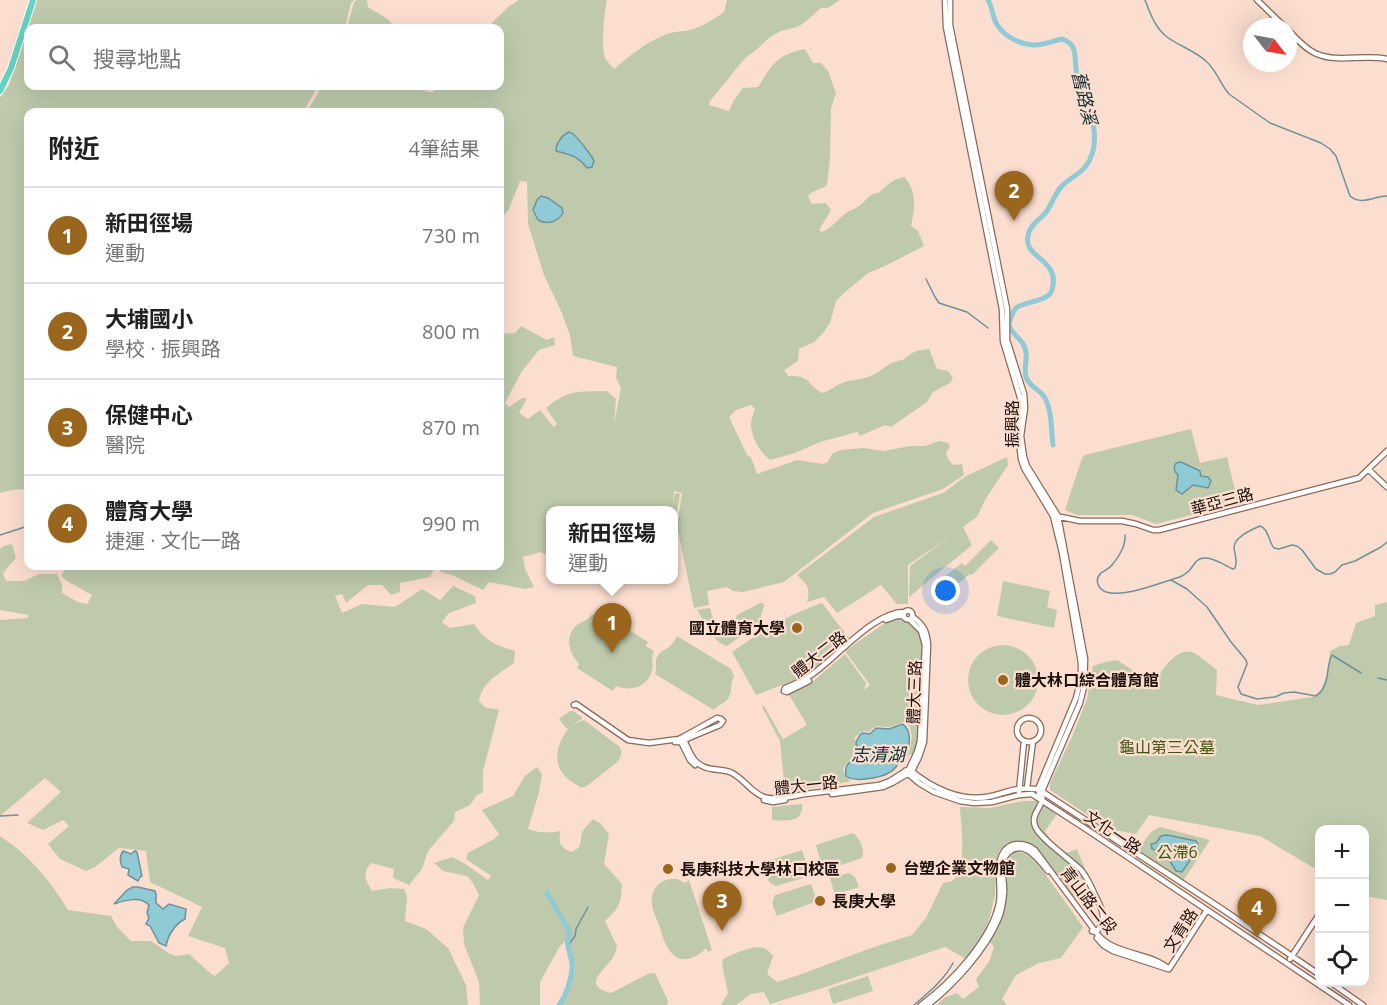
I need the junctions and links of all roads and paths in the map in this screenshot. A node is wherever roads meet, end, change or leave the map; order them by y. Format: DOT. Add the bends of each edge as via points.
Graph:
graph roads {
  1 [pos="31,0"];
  2 [pos="945,0"];
  3 [pos="950,0"];
  4 [pos="1257,0"];
  5 [pos="1276,18"];
  6 [pos="1297,38"];
  7 [pos="1387,59"];
  8 [pos="0,83"];
  9 [pos="0,91"];
  10 [pos="984,205"];
  11 [pos="1387,451"];
  12 [pos="1369,470"];
  13 [pos="1387,487"];
  14 [pos="1055,516"];
  15 [pos="904,614"];
  16 [pos="911,618"];
  17 [pos="682,739"];
  18 [pos="1024,741"];
  19 [pos="1033,741"];
  20 [pos="908,771"];
  21 [pos="1027,788"];
  22 [pos="1019,789"];
  23 [pos="1040,790"];
  24 [pos="1019,795"];
  25 [pos="1041,800"];
  26 [pos="1212,903"];
  27 [pos="1207,910"];
  28 [pos="1315,921"];
  29 [pos="1094,931"];
  30 [pos="1292,956"];
  31 [pos="1287,963"];
  32 [pos="1168,969"];
  33 [pos="1315,972"];
  34 [pos="1337,987"];
  35 [pos="921,1005"];
  36 [pos="928,1005"];
  37 [pos="1349,1005"];
  38 [pos="1363,1005"];
  1 -- 8 [label="main road"];
  1 -- 9 [label="main road"];
  2 -- 10 [label="street, 振興路" via="946,27"];
  3 -- 10 [label="street, 振興路" via="950,25"];
  4 -- 5 [label="street"];
  6 -- 7 [label="street" via="1316,54"];
  10 -- 14 [label="street, 振興路" via="1002,311 1003,341 1021,401 1018,442 1024,462"];
  11 -- 12 [label="street"];
  12 -- 13 [label="street"];
  12 -- 14 [label="street, 華亞三路" via="1359,478 1153,530 1122,520 1080,521"];
  14 -- 23 [label="street, 振興路" via="1081,678 1077,699"];
  15 -- 15 [label="street, 體大二路" via="892,614 867,628 815,673 784,692 814,677 881,623"];
  15 -- 16 [label="street" via="906,620"];
  15 -- 16 [label="street" via="911,611"];
  16 -- 20 [label="street, 體大三路" via="925,629 928,645 924,742"];
  17 -- 17 [label="street" via="720,725 723,721 717,718"];
  17 -- 17 [label="street" via="628,740 574,705 626,742 649,745"];
  17 -- 20 [label="street, 體大一路" via="690,760 698,768 738,778 752,794 773,802 883,787"];
  18 -- 19 [label="street"];
  18 -- 19 [label="street" via="1018,735 1018,727 1030,718 1041,727 1041,734"];
  18 -- 22 [label="street"];
  19 -- 21 [label="street"];
  20 -- 22 [label="street" via="961,796 990,797"];
  20 -- 24 [label="street" via="934,792 960,801 992,802"];
  21 -- 22 [label="street"];
  21 -- 23 [label="street"];
  22 -- 24 [label="street"];
  23 -- 25 [label="street"];
  23 -- 26 [label="street, 文化一路"];
  24 -- 25 [label="street" via="1032,794"];
  25 -- 27 [label="street, 文化一路"];
  25 -- 29 [label="street" via="1035,827 1086,877 1103,912 1101,926"];
  26 -- 27 [label="street, 文青路"];
  26 -- 30 [label="street, 文化一路"];
  27 -- 31 [label="street, 文化一路"];
  27 -- 32 [label="street, 文青路"];
  28 -- 30 [label="street"];
  29 -- 32 [label="street, 青山路二段" via="1103,945 1113,951"];
  29 -- 35 [label="street, 青山路二段" via="1035,850 1026,844 1011,846 999,860 999,903 989,929 956,975"];
  29 -- 36 [label="street, 青山路二段" via="1033,854 1025,849 1009,851 1003,862 1004,892 998,920 958,978"];
  30 -- 31 [label="street"];
  30 -- 33 [label="street, 文化一路"];
  31 -- 37 [label="street, 文化一路"];
  34 -- 38 [label="street"];
}
